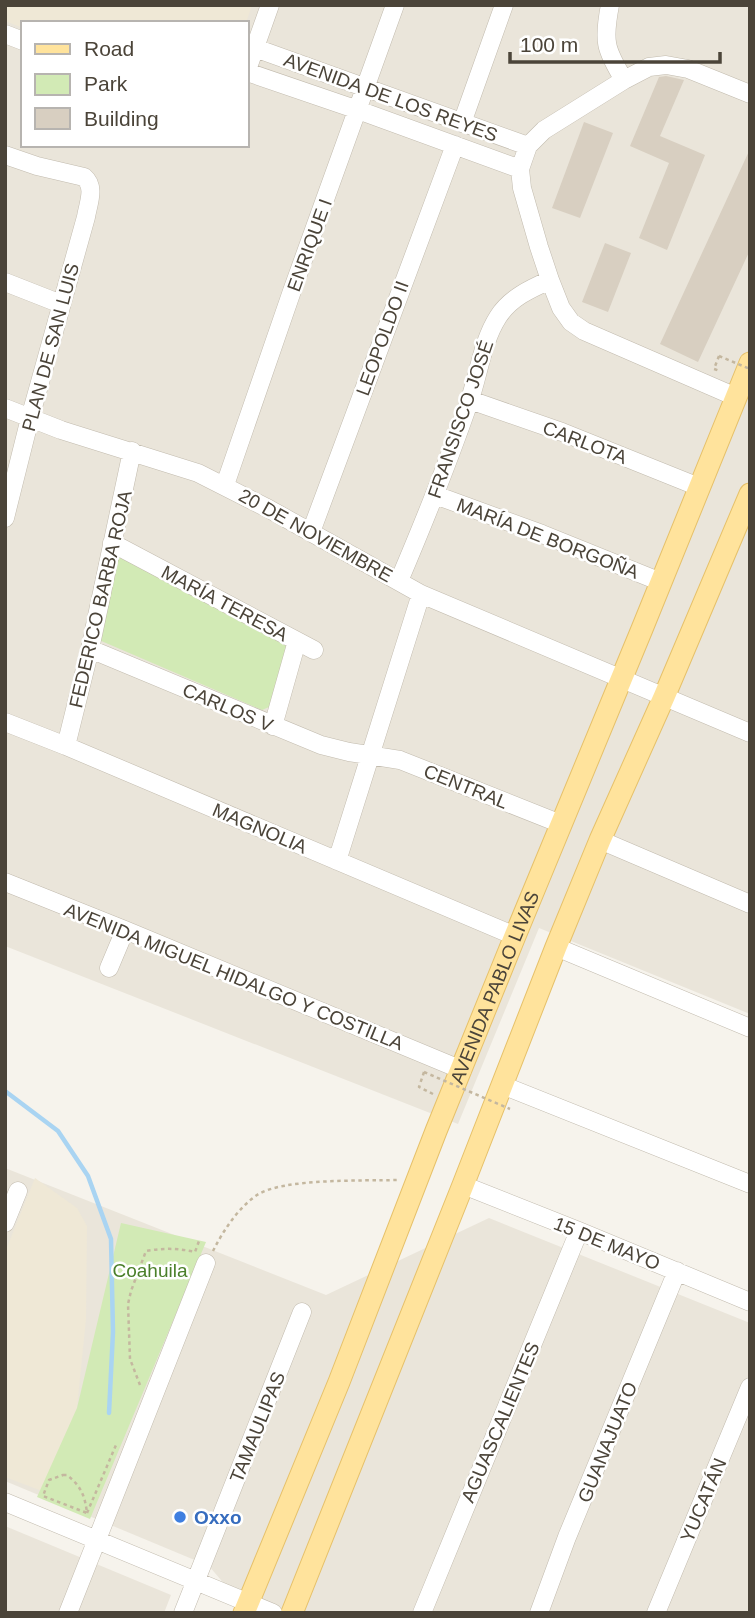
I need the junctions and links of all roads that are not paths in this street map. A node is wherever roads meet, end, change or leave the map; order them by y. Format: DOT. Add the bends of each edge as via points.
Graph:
graph roads {
  1 [pos="270,5"];
  2 [pos="395,5"];
  3 [pos="504,5"];
  4 [pos="610,5"];
  5 [pos="255,48"];
  6 [pos="248,68"];
  7 [pos="248,71"];
  8 [pos="624,80"];
  9 [pos="366,88"];
  10 [pos="750,94"];
  11 [pos="358,110"];
  12 [pos="462,123"];
  13 [pos="455,145"];
  14 [pos="528,146"];
  15 [pos="5,155"];
  16 [pos="520,169"];
  17 [pos="550,280"];
  18 [pos="5,282"];
  19 [pos="61,304"];
  20 [pos="750,363"];
  21 [pos="736,397"];
  22 [pos="470,400"];
  23 [pos="5,408"];
  24 [pos="30,418"];
  25 [pos="132,451"];
  26 [pos="225,485"];
  27 [pos="699,487"];
  28 [pos="435,495"];
  29 [pos="750,495"];
  30 [pos="5,518"];
  31 [pos="310,532"];
  32 [pos="112,543"];
  33 [pos="399,581"];
  34 [pos="661,582"];
  35 [pos="421,594"];
  36 [pos="297,641"];
  37 [pos="90,649"];
  38 [pos="314,650"];
  39 [pos="620,679"];
  40 [pos="664,697"];
  41 [pos="5,722"];
  42 [pos="273,726"];
  43 [pos="750,733"];
  44 [pos="66,746"];
  45 [pos="370,755"];
  46 [pos="561,824"];
  47 [pos="600,840"];
  48 [pos="337,860"];
  49 [pos="5,882"];
  50 [pos="750,904"];
  51 [pos="125,930"];
  52 [pos="515,936"];
  53 [pos="555,947"];
  54 [pos="109,968"];
  55 [pos="750,1028"];
  56 [pos="462,1070"];
  57 [pos="502,1085"];
  58 [pos="750,1184"];
  59 [pos="463,1185"];
  60 [pos="18,1191"];
  61 [pos="5,1223"];
  62 [pos="579,1231"];
  63 [pos="206,1263"];
  64 [pos="677,1271"];
  65 [pos="750,1302"];
  66 [pos="302,1312"];
  67 [pos="750,1387"];
  68 [pos="5,1502"];
  69 [pos="97,1541"];
  70 [pos="196,1581"];
  71 [pos="246,1608"];
  72 [pos="68,1613"];
  73 [pos="183,1613"];
  74 [pos="273,1613"];
  75 [pos="292,1613"];
  76 [pos="422,1613"];
  77 [pos="539,1613"];
  78 [pos="656,1613"];
  1 -- 5 [label="street"];
  2 -- 9 [label="street, ENRIQUE I"];
  3 -- 12 [label="street"];
  4 -- 8 [label="street" via="606,42"];
  5 -- 6 [label="street"];
  5 -- 9 [label="street, AVENIDA DE LOS REYES"];
  7 -- 11 [label="street, AVENIDA DE LOS REYES"];
  8 -- 10 [label="street" via="649,67 666,65"];
  8 -- 14 [label="street" via="544,130"];
  9 -- 11 [label="street, ENRIQUE I"];
  9 -- 12 [label="street, AVENIDA DE LOS REYES"];
  11 -- 13 [label="street, AVENIDA DE LOS REYES"];
  11 -- 26 [label="street, ENRIQUE I"];
  12 -- 14 [label="street, AVENIDA DE LOS REYES"];
  13 -- 16 [label="street, AVENIDA DE LOS REYES"];
  13 -- 31 [label="street, LEOPOLDO II"];
  14 -- 16 [label="street"];
  15 -- 19 [label="street, PLAN DE SAN LUIS" via="89,181 86,217"];
  16 -- 17 [label="street"];
  17 -- 21 [label="street" via="561,308 584,331"];
  17 -- 22 [label="street, FRANSISCO JOSÉ" via="524,293 498,316"];
  18 -- 19 [label="street"];
  19 -- 24 [label="street, PLAN DE SAN LUIS"];
  20 -- 21 [label="main road, AVENIDA PABLO LIVAS"];
  21 -- 27 [label="main road, AVENIDA PABLO LIVAS"];
  22 -- 27 [label="street, CARLOTA"];
  22 -- 28 [label="street, FRANSISCO JOSÉ"];
  23 -- 24 [label="street, 20 DE NOVIEMBRE"];
  24 -- 25 [label="street, 20 DE NOVIEMBRE"];
  24 -- 30 [label="street, PLAN DE SAN LUIS"];
  25 -- 26 [label="street, 20 DE NOVIEMBRE"];
  25 -- 32 [label="street, FEDERICO BARBA ROJA"];
  26 -- 31 [label="street, 20 DE NOVIEMBRE"];
  27 -- 34 [label="main road, AVENIDA PABLO LIVAS"];
  28 -- 33 [label="street, FRANSISCO JOSÉ"];
  28 -- 34 [label="street, MARÍA DE BORGOÑA"];
  29 -- 40 [label="main road"];
  31 -- 33 [label="street, 20 DE NOVIEMBRE"];
  32 -- 36 [label="street, MARÍA TERESA"];
  32 -- 37 [label="street, FEDERICO BARBA ROJA"];
  33 -- 35 [label="street, 20 DE NOVIEMBRE"];
  34 -- 39 [label="main road, AVENIDA PABLO LIVAS"];
  35 -- 39 [label="street, 20 DE NOVIEMBRE"];
  35 -- 45 [label="street"];
  36 -- 38 [label="street"];
  36 -- 42 [label="street, MARÍA TERESA"];
  37 -- 42 [label="street, CARLOS V"];
  37 -- 44 [label="street, FEDERICO BARBA ROJA"];
  39 -- 40 [label="street, 20 DE NOVIEMBRE"];
  39 -- 46 [label="main road, AVENIDA PABLO LIVAS"];
  40 -- 43 [label="street, 20 DE NOVIEMBRE"];
  40 -- 47 [label="main road"];
  41 -- 44 [label="street, MAGNOLIA"];
  42 -- 45 [label="street, CARLOS V" via="321,745"];
  44 -- 48 [label="street, MAGNOLIA"];
  45 -- 46 [label="street, CENTRAL" via="400,760"];
  45 -- 48 [label="street"];
  46 -- 52 [label="main road, AVENIDA PABLO LIVAS"];
  47 -- 50 [label="street"];
  47 -- 53 [label="main road"];
  48 -- 52 [label="street, MAGNOLIA"];
  49 -- 51 [label="street, AVENIDA MIGUEL HIDALGO Y COSTILLA"];
  51 -- 54 [label="street"];
  51 -- 56 [label="street, AVENIDA MIGUEL HIDALGO Y COSTILLA"];
  52 -- 56 [label="main road, AVENIDA PABLO LIVAS"];
  53 -- 55 [label="street"];
  53 -- 57 [label="main road"];
  56 -- 71 [label="main road, AVENIDA PABLO LIVAS"];
  57 -- 58 [label="street"];
  57 -- 59 [label="main road"];
  59 -- 62 [label="street, 15 DE MAYO"];
  59 -- 75 [label="main road"];
  60 -- 61 [label="street"];
  62 -- 64 [label="street, 15 DE MAYO"];
  62 -- 76 [label="street, AGUASCALIENTES"];
  63 -- 69 [label="street"];
  64 -- 65 [label="street, 15 DE MAYO"];
  64 -- 77 [label="street, GUANAJUATO"];
  66 -- 70 [label="street, TAMAULIPAS"];
  67 -- 78 [label="street, YUCATÁN"];
  68 -- 69 [label="street"];
  69 -- 70 [label="street"];
  69 -- 72 [label="street"];
  70 -- 71 [label="street"];
  70 -- 73 [label="street, TAMAULIPAS"];
  71 -- 74 [label="street"];
}
